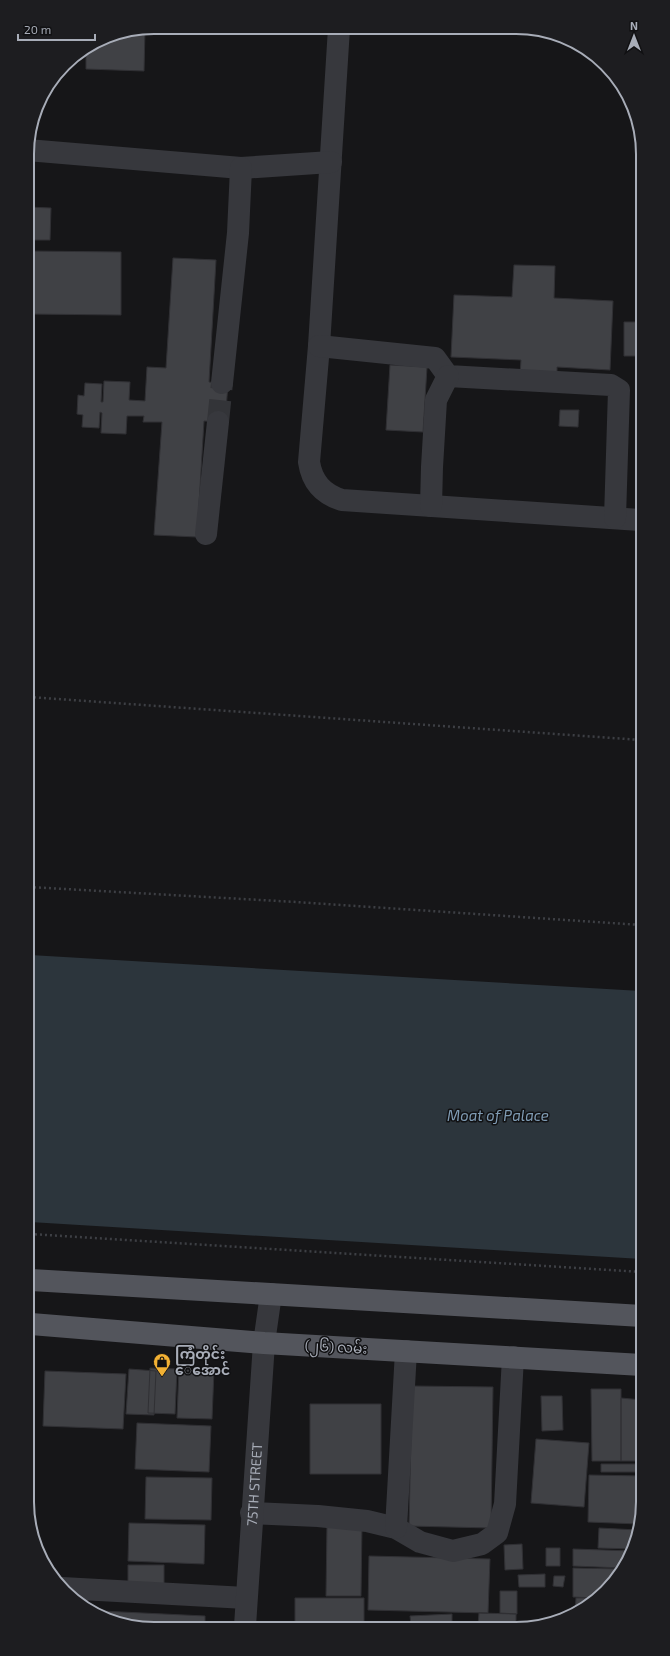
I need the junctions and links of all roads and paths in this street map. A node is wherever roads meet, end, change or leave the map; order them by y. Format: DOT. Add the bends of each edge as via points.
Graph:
graph roads {
  1 [pos="339,34"];
  2 [pos="34,151"];
  3 [pos="331,162"];
  4 [pos="241,168"];
  5 [pos="319,346"];
  6 [pos="448,376"];
  7 [pos="222,383"];
  8 [pos="218,422"];
  9 [pos="431,506"];
  10 [pos="615,518"];
  11 [pos="636,520"];
  12 [pos="206,534"];
  13 [pos="34,697"];
  14 [pos="636,740"];
  15 [pos="34,887"];
  16 [pos="636,924"];
  17 [pos="34,1234"];
  18 [pos="636,1272"];
  19 [pos="34,1280"];
  20 [pos="271,1294"];
  21 [pos="636,1316"];
  22 [pos="34,1324"];
  23 [pos="264,1343"];
  24 [pos="406,1351"];
  25 [pos="513,1357"];
  26 [pos="636,1365"];
  27 [pos="251,1513"];
  28 [pos="396,1528"];
  29 [pos="72,1589"];
  30 [pos="246,1598"];
  31 [pos="245,1622"];
  1 -- 3 [label="street"];
  2 -- 4 [label="street"];
  3 -- 4 [label="street"];
  3 -- 5 [label="street"];
  4 -- 7 [label="street" via="238,233"];
  5 -- 6 [label="street" via="435,358"];
  5 -- 9 [label="street" via="309,462 313,479 330,497 342,500"];
  6 -- 9 [label="street" via="436,400"];
  6 -- 10 [label="street" via="611,385 619,390"];
  8 -- 12 [label="street"];
  9 -- 10 [label="street"];
  10 -- 11 [label="street"];
  13 -- 14 [label="path"];
  15 -- 16 [label="path"];
  17 -- 18 [label="path"];
  19 -- 20 [label="main road"];
  20 -- 21 [label="main road"];
  20 -- 23 [label="street, 75TH STREET"];
  22 -- 23 [label="main road, (၂၆) လမ်း"];
  23 -- 24 [label="main road, (၂၆) လမ်း"];
  23 -- 27 [label="street, 75TH STREET"];
  24 -- 25 [label="main road, (၂၆) လမ်း"];
  24 -- 28 [label="street"];
  25 -- 26 [label="main road, (၂၆) လမ်း"];
  25 -- 28 [label="street" via="505,1504 497,1533 482,1544 453,1551 420,1542"];
  27 -- 28 [label="street" via="318,1516"];
  27 -- 30 [label="street, 75TH STREET"];
  29 -- 30 [label="street"];
  30 -- 31 [label="street, 75TH STREET"];
}
